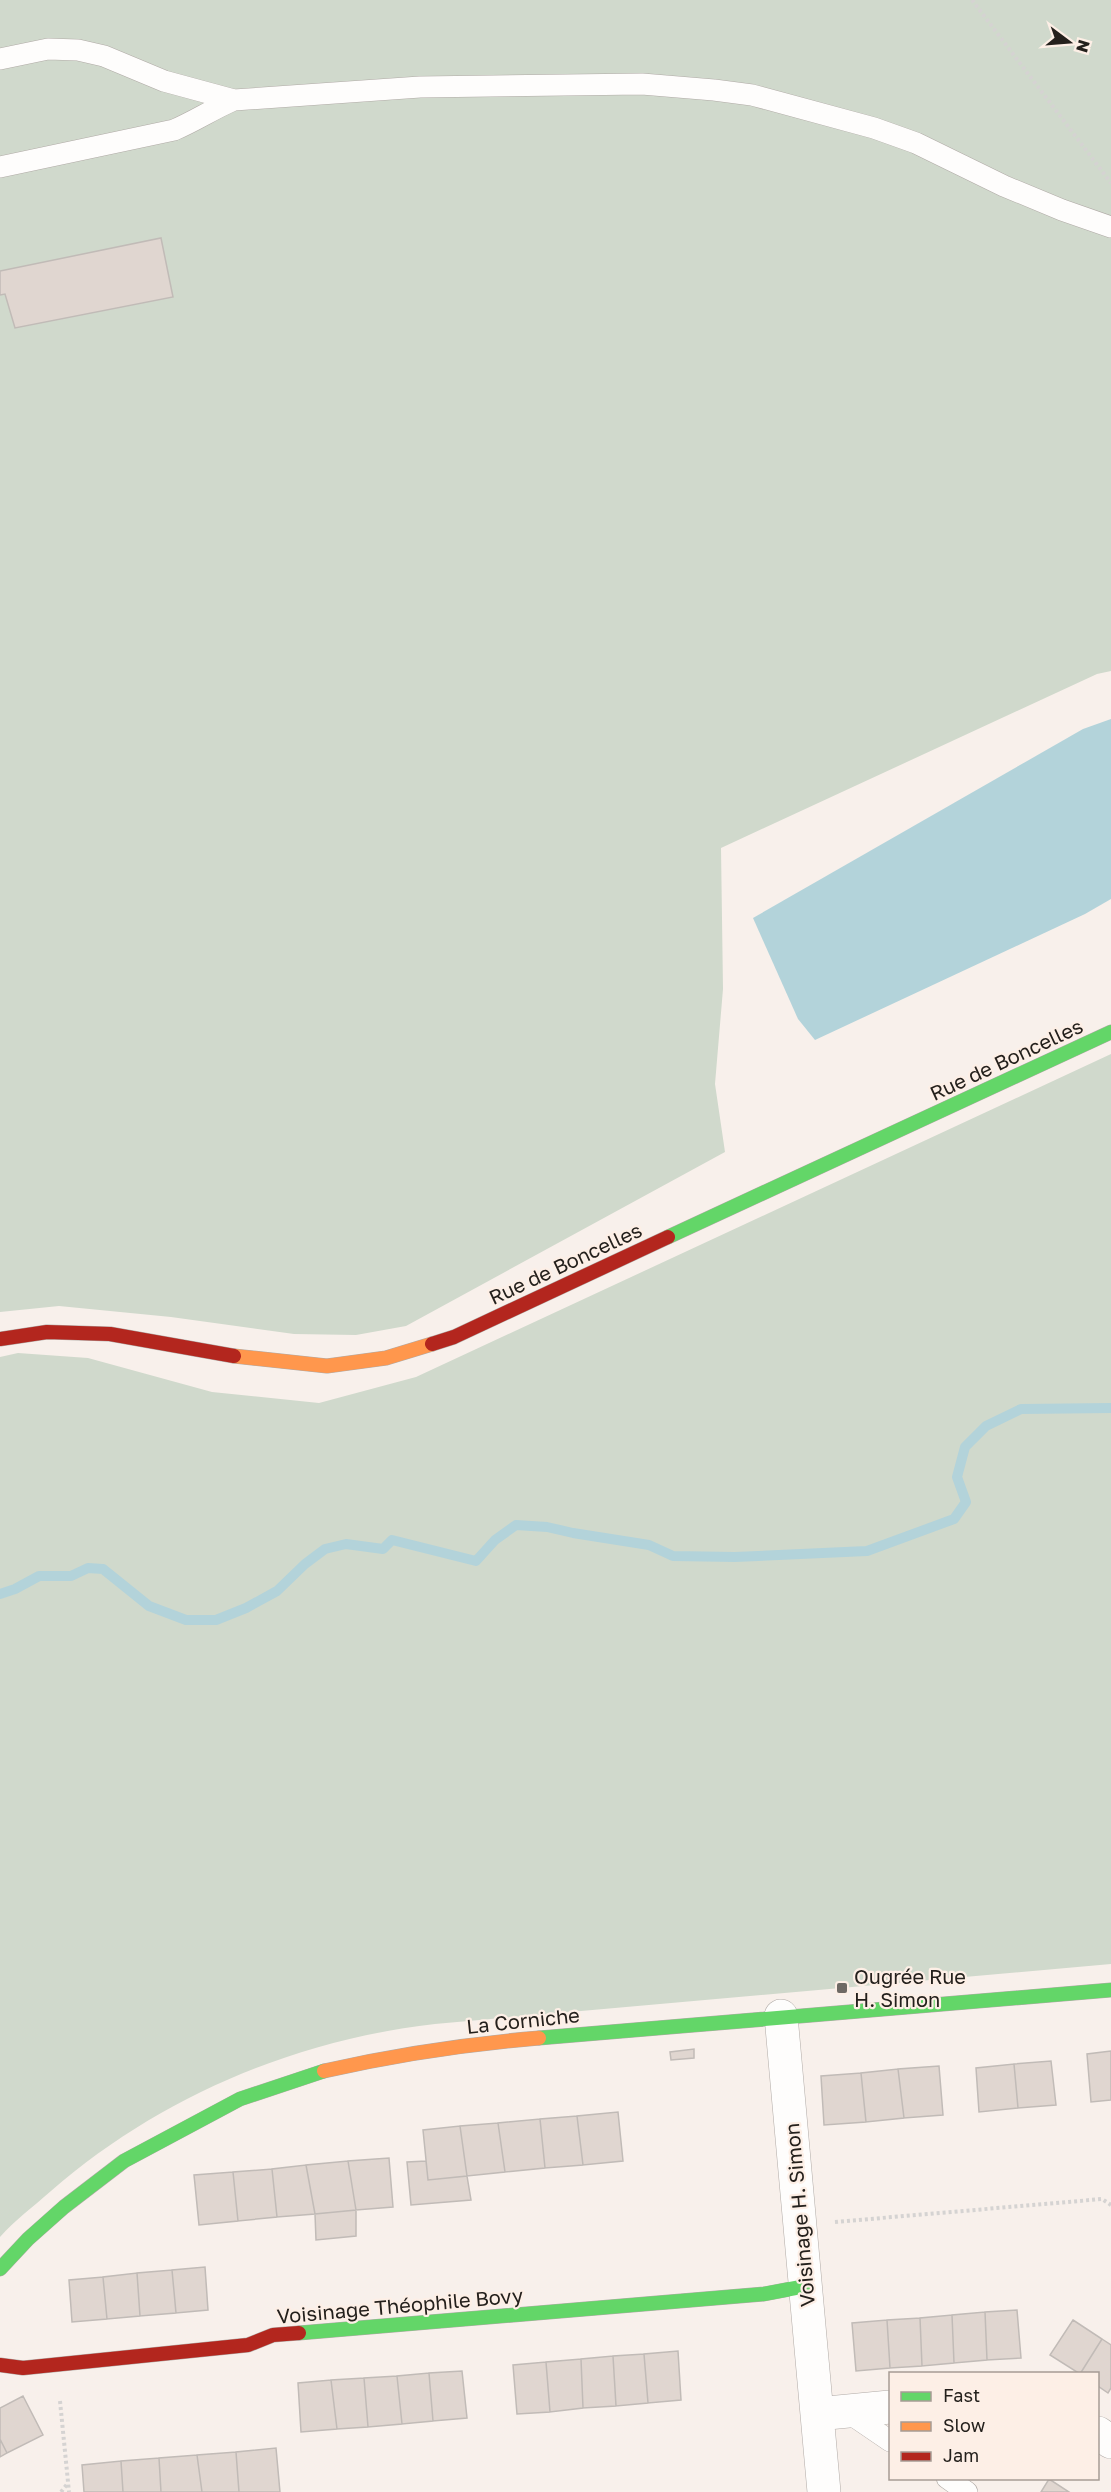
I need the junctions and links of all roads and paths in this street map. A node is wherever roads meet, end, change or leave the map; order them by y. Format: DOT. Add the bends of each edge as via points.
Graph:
graph roads {
  1 [pos="972,0"];
  2 [pos="0,59"];
  3 [pos="234,100"];
  4 [pos="0,168"];
  5 [pos="1111,183"];
  6 [pos="1111,227"];
  7 [pos="1111,1032"];
  8 [pos="0,1339"];
  9 [pos="1111,1990"];
  10 [pos="781,2016"];
  11 [pos="1111,2205"];
  12 [pos="800,2225"];
  13 [pos="0,2269"];
  14 [pos="806,2286"];
  15 [pos="56,2364"];
  16 [pos="0,2365"];
  17 [pos="889,2407"];
  18 [pos="832,2412"];
  19 [pos="889,2440"];
  20 [pos="950,2480"];
  21 [pos="68,2482"];
  22 [pos="61,2492"];
  23 [pos="69,2492"];
  24 [pos="824,2492"];
  25 [pos="967,2492"];
  1 -- 5 [label="path"];
  2 -- 3 [label="lane" via="48,50 78,50 104,56 164,81"];
  3 -- 4 [label="lane" via="174,130"];
  3 -- 6 [label="lane" via="420,87 573,84 673,85 752,95 916,143 1052,206"];
  7 -- 8 [label="street, Rue de Boncelles" via="454,1337 386,1358 327,1366 245,1358 110,1334 47,1332"];
  9 -- 10 [label="street, La Corniche"];
  10 -- 12 [label="street, Voisinage H. Simon"];
  10 -- 13 [label="street, La Corniche" via="458,2046 363,2061 294,2080 240,2099 124,2161 64,2207"];
  11 -- 12 [label="path" via="1102,2199"];
  12 -- 14 [label="street, Voisinage H. Simon"];
  14 -- 15 [label="street, Voisinage Théophile Bovy" via="764,2294 273,2335 248,2345"];
  14 -- 18 [label="street, Voisinage H. Simon"];
  15 -- 16 [label="street, Voisinage Théophile Bovy" via="23,2368"];
  15 -- 21 [label="path"];
  17 -- 18 [label="street"];
  18 -- 19 [label="lane"];
  18 -- 24 [label="street, Voisinage H. Simon"];
  20 -- 25 [label="lane"];
  21 -- 22 [label="path"];
  21 -- 23 [label="path"];
}
